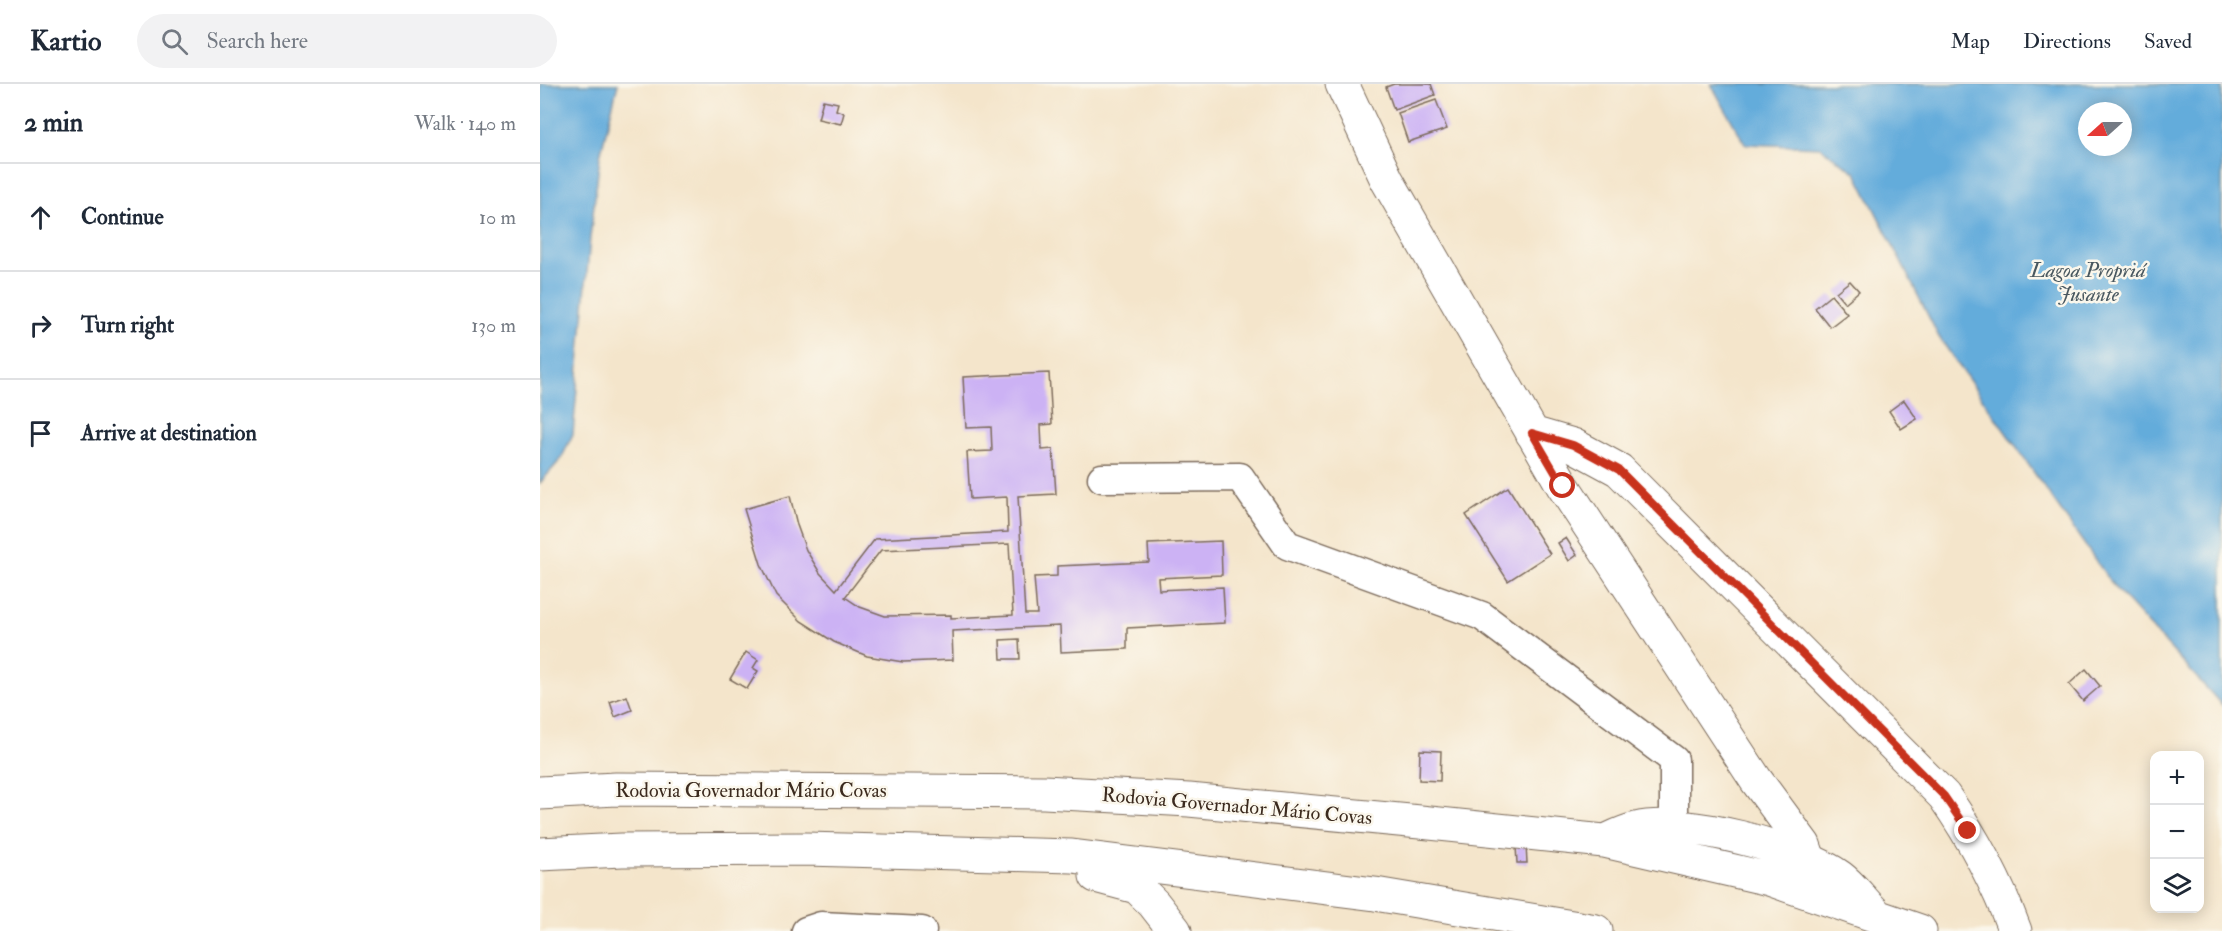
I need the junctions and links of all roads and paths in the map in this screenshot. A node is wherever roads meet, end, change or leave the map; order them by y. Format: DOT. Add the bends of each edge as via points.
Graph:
graph roads {
  1 [pos="1342,84"];
  2 [pos="1532,433"];
  3 [pos="1102,478"];
  4 [pos="1756,780"];
  5 [pos="540,793"];
  6 [pos="1674,827"];
  7 [pos="1747,839"];
  8 [pos="1604,841"];
  9 [pos="540,854"];
  10 [pos="1072,856"];
  11 [pos="1810,862"];
  12 [pos="1878,916"];
  13 [pos="1580,930"];
  14 [pos="806,931"];
  15 [pos="922,931"];
  16 [pos="1174,931"];
  17 [pos="1920,931"];
  18 [pos="2015,931"];
  1 -- 2 [label="main road" via="1388,180"];
  2 -- 4 [label="main road"];
  2 -- 18 [label="main road" via="1573,445 1619,470 1944,796 1989,868"];
  3 -- 6 [label="street" via="1240,477 1287,545 1482,616 1674,760"];
  4 -- 7 [label="main road" via="1755,822"];
  4 -- 11 [label="main road" via="1804,845"];
  5 -- 8 [label="main road, Rodovia Governador Mário Covas" via="616,789 1044,792 1189,800"];
  6 -- 7 [label="main road"];
  6 -- 8 [label="main road" via="1637,829"];
  7 -- 11 [label="main road"];
  8 -- 12 [label="main road, Rodovia Governador Mário Covas" via="1769,879"];
  9 -- 10 [label="main road" via="806,849"];
  10 -- 13 [label="main road" via="1375,894"];
  10 -- 16 [label="main road" via="1094,876 1137,887"];
  11 -- 12 [label="main road" via="1840,877"];
  12 -- 17 [label="main road, Rodovia Governador Mário Covas"];
  14 -- 15 [label="street" via="821,926"];
}
